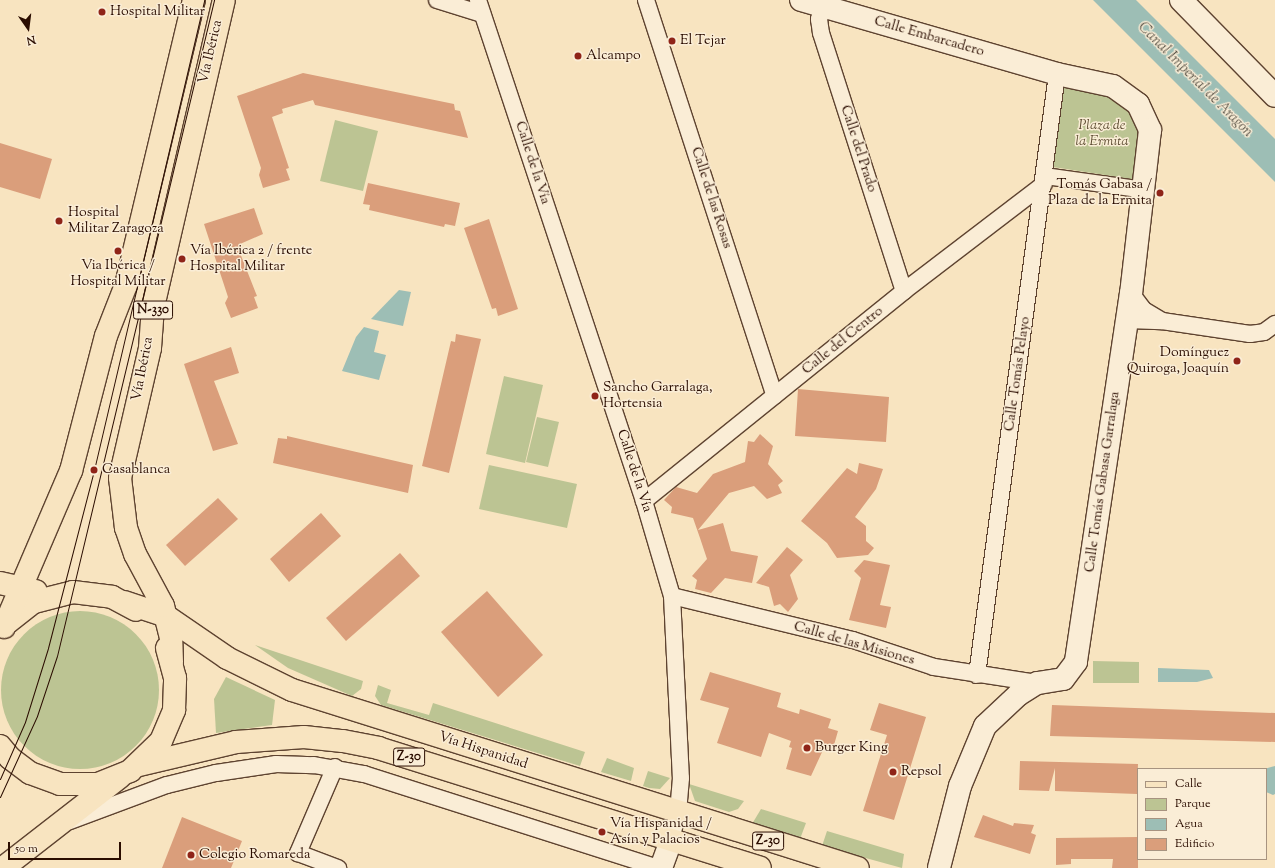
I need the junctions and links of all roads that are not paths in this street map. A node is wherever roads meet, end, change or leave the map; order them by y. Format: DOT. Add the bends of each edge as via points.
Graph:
graph roads {
  1 [pos="194,0"];
  2 [pos="224,0"];
  3 [pos="437,0"];
  4 [pos="646,0"];
  5 [pos="801,0"];
  6 [pos="1181,0"];
  7 [pos="824,3"];
  8 [pos="480,7"];
  9 [pos="1057,74"];
  10 [pos="1275,96"];
  11 [pos="1045,180"];
  12 [pos="1145,190"];
  13 [pos="904,291"];
  14 [pos="1131,293"];
  15 [pos="1127,320"];
  16 [pos="1162,321"];
  17 [pos="1275,324"];
  18 [pos="775,396"];
  19 [pos="644,501"];
  20 [pos="0,583"];
  21 [pos="22,588"];
  22 [pos="59,594"];
  23 [pos="672,596"];
  24 [pos="124,602"];
  25 [pos="166,616"];
  26 [pos="2,629"];
  27 [pos="172,662"];
  28 [pos="977,675"];
  29 [pos="1037,684"];
  30 [pos="0,746"];
  31 [pos="139,765"];
  32 [pos="334,767"];
  33 [pos="120,776"];
  34 [pos="76,786"];
  35 [pos="101,792"];
  36 [pos="127,799"];
  37 [pos="678,813"];
  38 [pos="62,823"];
  39 [pos="671,840"];
  40 [pos="3,868"];
  41 [pos="338,868"];
  42 [pos="660,868"];
  43 [pos="760,868"];
  44 [pos="858,868"];
  45 [pos="939,868"];
  1 -- 21 [label="main road, Vía Ibérica / N-330" via="121,301 106,336 71,471"];
  2 -- 25 [label="main road, Vía Ibérica / N-330" via="153,307 150,348 121,465 120,489 126,528 135,554"];
  3 -- 8 [label="street"];
  4 -- 18 [label="street, Calle de las Rosas"];
  5 -- 7 [label="street, Calle Embarcadero"];
  6 -- 10 [label="street"];
  7 -- 9 [label="street, Calle Embarcadero"];
  7 -- 13 [label="street, Calle del Prado" via="819,19 821,33"];
  8 -- 19 [label="street, Calle de la Vía"];
  9 -- 11 [label="street, Calle Tomás Pelayo"];
  9 -- 12 [label="street, Calle Tomás Gabasa Garralaga" via="1113,86 1125,92 1142,109 1148,119 1151,142"];
  11 -- 12 [label="street"];
  11 -- 13 [label="street, Calle del Centro"];
  11 -- 28 [label="street, Calle Tomás Pelayo"];
  12 -- 14 [label="street, Calle Tomás Gabasa Garralaga"];
  13 -- 18 [label="street, Calle del Centro"];
  14 -- 15 [label="street, Calle Tomás Gabasa Garralaga"];
  14 -- 16 [label="street" via="1144,310"];
  15 -- 16 [label="street"];
  15 -- 29 [label="street, Calle Tomás Gabasa Garralaga" via="1076,662 1063,679"];
  16 -- 17 [label="street" via="1250,334 1264,332"];
  18 -- 19 [label="street, Calle del Centro"];
  19 -- 23 [label="street, Calle de la Vía"];
  20 -- 21 [label="main road"];
  21 -- 22 [label="main road"];
  21 -- 26 [label="main road, Vía Ibérica"];
  22 -- 24 [label="main road, Vía Hispanidad" via="84,592"];
  22 -- 26 [label="main road" via="34,602"];
  23 -- 28 [label="street, Calle de las Misiones" via="853,640 934,667"];
  23 -- 37 [label="street, Calle de la Vía" via="681,778"];
  24 -- 25 [label="main road, Vía Hispanidad / Z-30"];
  24 -- 27 [label="main road" via="159,634"];
  25 -- 27 [label="main road, Vía Ibérica"];
  25 -- 37 [label="main road, Vía Hispanidad / Z-30" via="227,658 292,690"];
  27 -- 31 [label="main road, Vía Ibérica" via="176,694 174,710 161,740"];
  28 -- 29 [label="street, Calle de las Misiones"];
  29 -- 45 [label="street, Calle Tomás Gabasa Garralaga" via="1001,709 983,729 960,786"];
  30 -- 34 [label="main road" via="10,758 30,773 52,782"];
  31 -- 33 [label="main road"];
  31 -- 39 [label="main road, Vía Hispanidad / Z-30" via="236,742 304,737 343,741 378,748"];
  32 -- 36 [label="street" via="290,764 240,768"];
  32 -- 41 [label="street" via="298,853"];
  32 -- 42 [label="street"];
  33 -- 34 [label="main road" via="98,784"];
  33 -- 35 [label="main road"];
  34 -- 35 [label="street"];
  35 -- 36 [label="street"];
  35 -- 38 [label="main road"];
  36 -- 38 [label="street"];
  37 -- 39 [label="street, Calle de la Vía"];
  37 -- 44 [label="main road, Vía Hispanidad / Z-30"];
  38 -- 40 [label="main road"];
  39 -- 42 [label="street"];
  39 -- 43 [label="main road, Vía Hispanidad / Z-30"];
}
